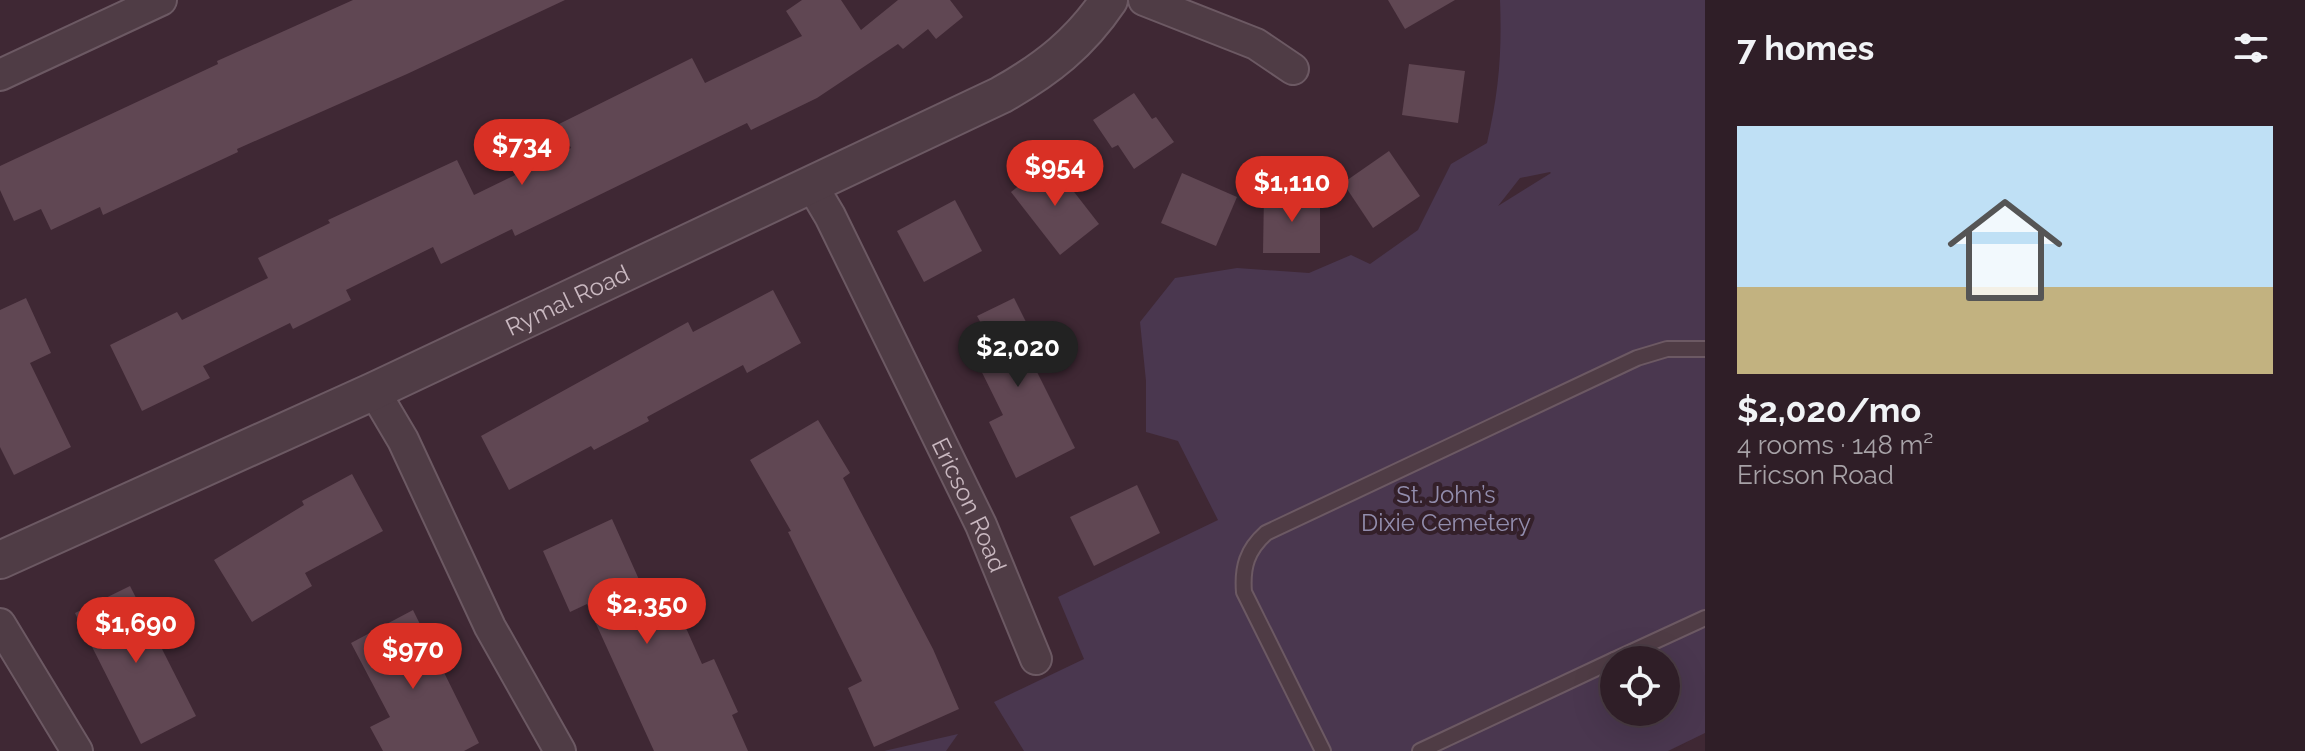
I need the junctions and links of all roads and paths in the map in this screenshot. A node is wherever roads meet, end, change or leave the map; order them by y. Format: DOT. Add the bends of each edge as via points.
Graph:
graph roads {
  1 [pos="161,0"];
  2 [pos="1109,0"];
  3 [pos="1144,0"];
  4 [pos="1293,69"];
  5 [pos="0,75"];
  6 [pos="811,184"];
  7 [pos="1705,349"];
  8 [pos="374,391"];
  9 [pos="0,560"];
  10 [pos="1705,618"];
  11 [pos="0,624"];
  12 [pos="1644,646"];
  13 [pos="1036,659"];
  14 [pos="1600,667"];
  15 [pos="77,751"];
  16 [pos="560,751"];
  17 [pos="1323,751"];
  18 [pos="1420,751"];
  1 -- 5 [label="street"];
  2 -- 6 [label="street, Rymal Road" via="1089,30 1035,76"];
  3 -- 4 [label="street" via="1256,44"];
  6 -- 8 [label="street, Rymal Road"];
  6 -- 13 [label="street, Ericson Road" via="981,525"];
  7 -- 17 [label="lane" via="1667,349 1637,358 1266,533 1252,545 1243,574 1244,592"];
  8 -- 9 [label="street, Rymal Road"];
  8 -- 16 [label="street" via="403,440 490,627"];
  10 -- 12 [label="lane"];
  11 -- 15 [label="street"];
  14 -- 18 [label="lane"];
}
